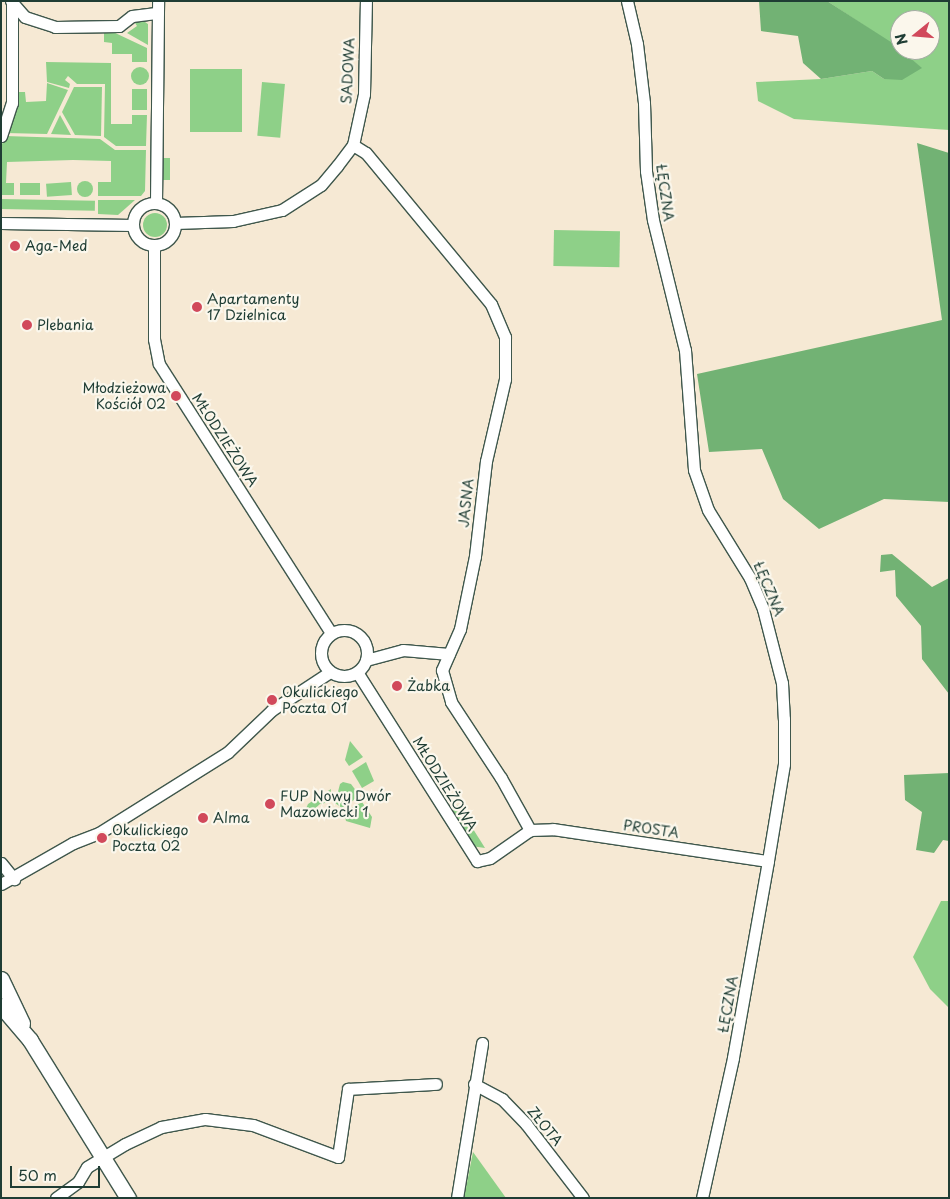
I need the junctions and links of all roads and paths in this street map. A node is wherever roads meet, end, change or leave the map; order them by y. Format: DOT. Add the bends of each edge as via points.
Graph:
graph roads {
  1 [pos="12,1"];
  2 [pos="366,1"];
  3 [pos="627,1"];
  4 [pos="158,7"];
  5 [pos="2,131"];
  6 [pos="353,145"];
  7 [pos="156,203"];
  8 [pos="1,223"];
  9 [pos="175,223"];
  10 [pos="133,225"];
  11 [pos="154,245"];
  12 [pos="331,633"];
  13 [pos="449,654"];
  14 [pos="366,660"];
  15 [pos="330,672"];
  16 [pos="357,672"];
  17 [pos="530,830"];
  18 [pos="768,861"];
  19 [pos="1,863"];
  20 [pos="6,884"];
  21 [pos="1,979"];
  22 [pos="1,1006"];
  23 [pos="30,1040"];
  24 [pos="482,1043"];
  25 [pos="436,1084"];
  26 [pos="474,1084"];
  27 [pos="102,1157"];
  28 [pos="56,1198"];
  29 [pos="128,1198"];
  30 [pos="457,1198"];
  31 [pos="583,1198"];
  32 [pos="702,1198"];
  1 -- 4 [label="street" via="25,17 56,27 114,26"];
  1 -- 5 [label="street" via="12,103"];
  2 -- 6 [label="street, SADOWA" via="364,94"];
  3 -- 18 [label="street, ŁĘCZNA" via="637,44 644,103 646,171 653,220 685,350 694,470 708,510 750,578 763,609 782,683 784,764"];
  4 -- 7 [label="street"];
  6 -- 9 [label="street, SADOWA" via="321,185 282,210 233,221"];
  6 -- 13 [label="street, JASNA" via="366,153 491,304 505,337 505,379 486,461 475,556 460,629"];
  7 -- 9 [label="street" via="167,208"];
  7 -- 10 [label="street" via="142,206"];
  8 -- 10 [label="street"];
  9 -- 11 [label="street" via="171,236"];
  10 -- 11 [label="street" via="142,241"];
  11 -- 12 [label="street, MŁODZIEŻOWA" via="154,339 159,364"];
  12 -- 14 [label="street" via="342,630 362,638 367,648"];
  12 -- 15 [label="street" via="322,646 321,655"];
  13 -- 14 [label="street" via="403,650"];
  13 -- 17 [label="street, JASNA" via="442,670 451,702 501,778"];
  14 -- 16 [label="street"];
  15 -- 16 [label="street" via="338,676"];
  15 -- 20 [label="street" via="272,710 228,752 99,833 73,843"];
  16 -- 17 [label="street, MŁODZIEŻOWA" via="476,861 490,858"];
  17 -- 18 [label="street, PROSTA" via="553,829"];
  18 -- 32 [label="street, ŁĘCZNA" via="733,1058"];
  19 -- 20 [label="street"];
  21 -- 23 [label="main road"];
  22 -- 23 [label="main road"];
  23 -- 27 [label="main road"];
  24 -- 26 [label="street"];
  25 -- 27 [label="street" via="348,1089 338,1157 253,1125 205,1119 161,1127"];
  26 -- 30 [label="street"];
  26 -- 31 [label="street, ZŁOTA" via="502,1099 526,1124"];
  27 -- 28 [label="street" via="87,1167 78,1182"];
  27 -- 29 [label="main road"];
}
